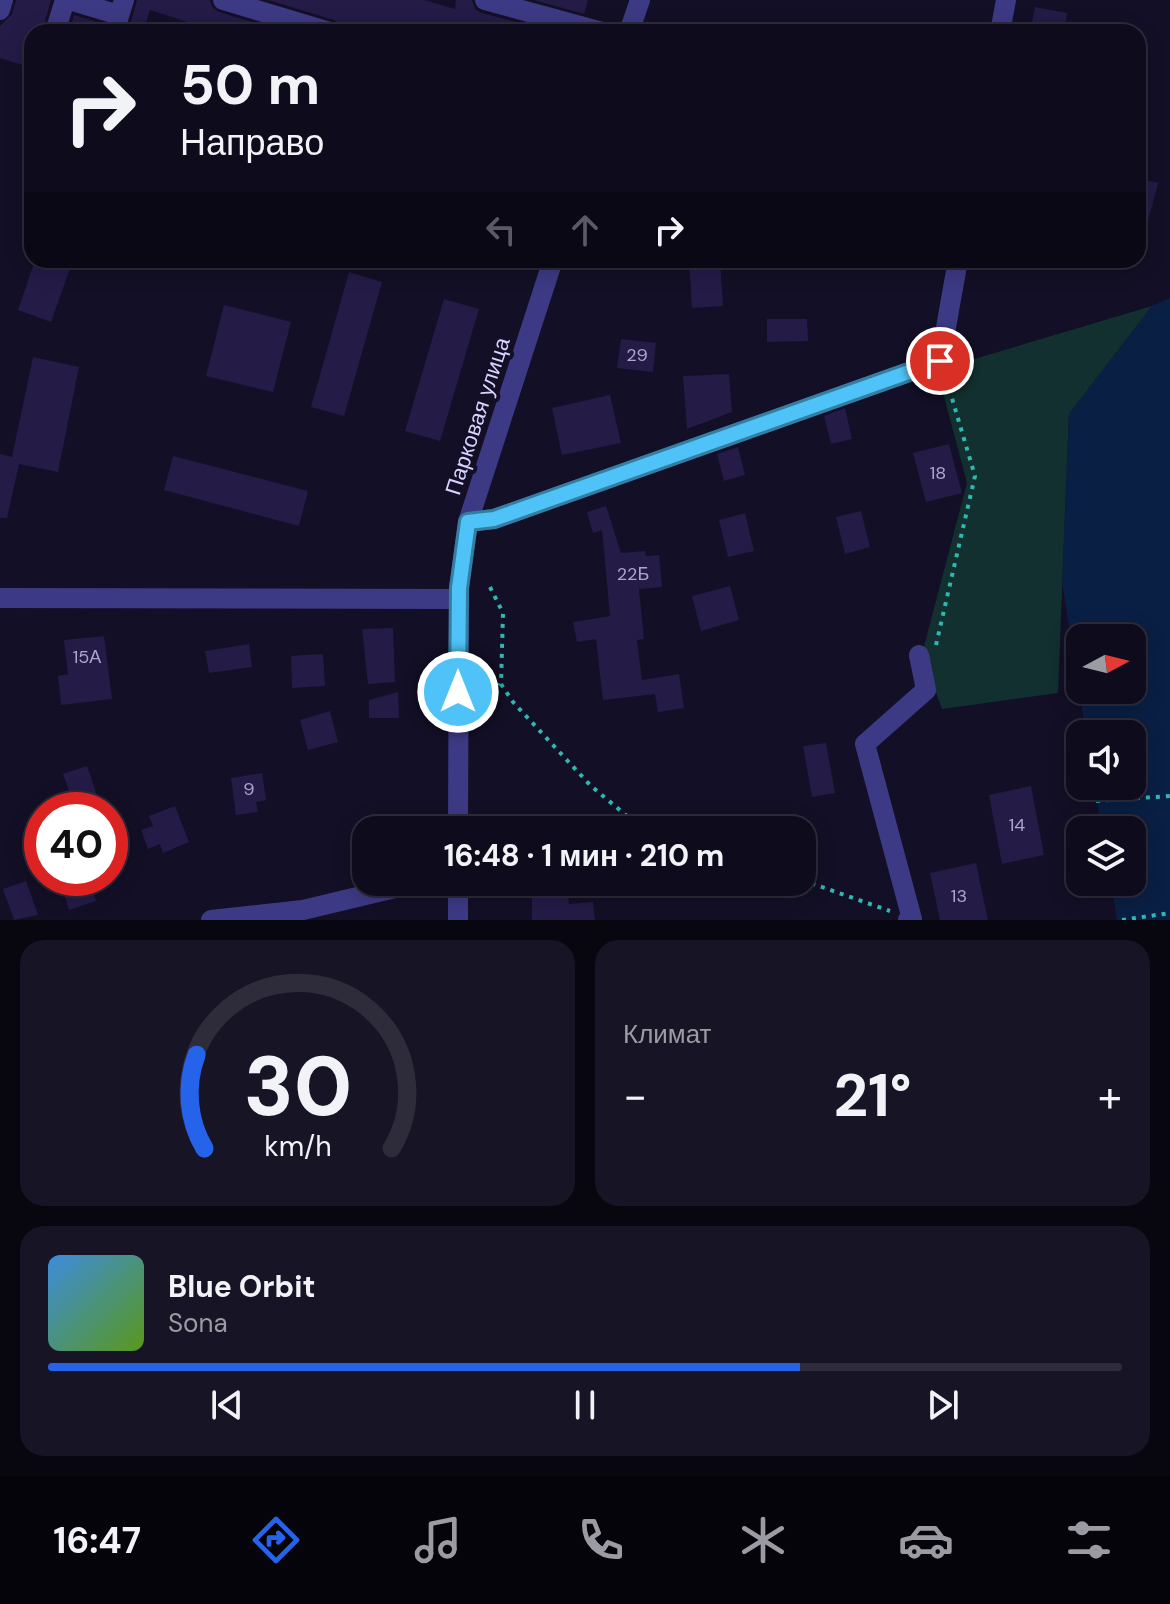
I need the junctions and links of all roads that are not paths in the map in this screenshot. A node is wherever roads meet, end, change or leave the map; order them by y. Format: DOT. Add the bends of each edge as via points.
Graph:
graph roads {
  1 [pos="3,0"];
  2 [pos="67,0"];
  3 [pos="223,0"];
  4 [pos="485,0"];
  5 [pos="640,0"];
  6 [pos="1006,0"];
  7 [pos="0,10"];
  8 [pos="119,16"];
  9 [pos="58,24"];
  10 [pos="303,24"];
  11 [pos="573,24"];
  12 [pos="632,24"];
  13 [pos="1002,24"];
  14 [pos="550,268"];
  15 [pos="957,268"];
  16 [pos="468,522"];
  17 [pos="0,598"];
  18 [pos="459,599"];
  19 [pos="919,655"];
  20 [pos="458,816"];
  21 [pos="362,896"];
  22 [pos="458,896"];
  23 [pos="910,919"];
  24 [pos="211,920"];
  25 [pos="458,920"];
  1 -- 7 [label="street"];
  2 -- 8 [label="street"];
  2 -- 9 [label="street"];
  3 -- 10 [label="street"];
  4 -- 11 [label="street"];
  5 -- 12 [label="street"];
  6 -- 13 [label="street"];
  14 -- 16 [label="street, Парковая улица"];
  15 -- 16 [label="street" via="940,361 494,519"];
  16 -- 18 [label="street, Парковая улица"];
  17 -- 18 [label="street"];
  18 -- 20 [label="street, Парковая улица"];
  19 -- 23 [label="street" via="926,690 865,744"];
  21 -- 24 [label="street" via="303,910"];
  22 -- 25 [label="street"];
}
